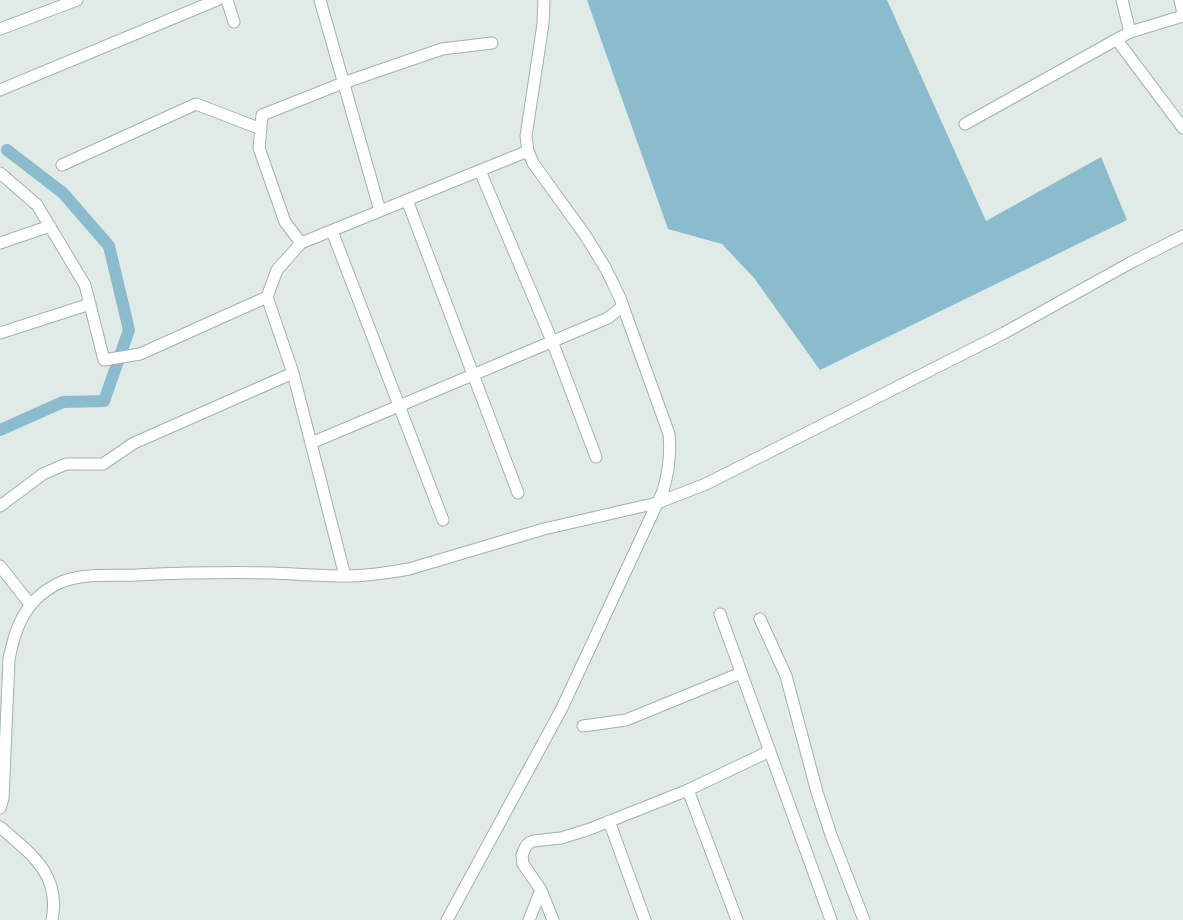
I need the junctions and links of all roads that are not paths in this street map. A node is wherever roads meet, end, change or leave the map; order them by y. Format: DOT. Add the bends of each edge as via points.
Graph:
graph roads {
  1 [pos="77,0"];
  2 [pos="217,0"];
  3 [pos="227,0"];
  4 [pos="320,0"];
  5 [pos="544,0"];
  6 [pos="1122,0"];
  7 [pos="1180,0"];
  8 [pos="1183,14"];
  9 [pos="234,22"];
  10 [pos="0,29"];
  11 [pos="1130,32"];
  12 [pos="1117,40"];
  13 [pos="492,43"];
  14 [pos="342,83"];
  15 [pos="0,90"];
  16 [pos="965,124"];
  17 [pos="1183,128"];
  18 [pos="261,129"];
  19 [pos="528,151"];
  20 [pos="62,165"];
  21 [pos="480,171"];
  22 [pos="0,173"];
  23 [pos="407,200"];
  24 [pos="380,211"];
  25 [pos="50,226"];
  26 [pos="332,231"];
  27 [pos="1183,236"];
  28 [pos="0,243"];
  29 [pos="301,243"];
  30 [pos="267,297"];
  31 [pos="90,304"];
  32 [pos="622,306"];
  33 [pos="0,333"];
  34 [pos="552,341"];
  35 [pos="293,373"];
  36 [pos="472,375"];
  37 [pos="400,405"];
  38 [pos="311,443"];
  39 [pos="596,457"];
  40 [pos="518,493"];
  41 [pos="657,502"];
  42 [pos="0,506"];
  43 [pos="443,520"];
  44 [pos="0,566"];
  45 [pos="345,576"];
  46 [pos="30,604"];
  47 [pos="720,614"];
  48 [pos="760,619"];
  49 [pos="741,673"];
  50 [pos="583,726"];
  51 [pos="770,752"];
  52 [pos="688,790"];
  53 [pos="0,808"];
  54 [pos="609,822"];
  55 [pos="0,827"];
  56 [pos="542,890"];
  57 [pos="52,920"];
  58 [pos="447,920"];
  59 [pos="529,920"];
  60 [pos="553,920"];
  61 [pos="646,920"];
  62 [pos="737,920"];
  63 [pos="831,920"];
  64 [pos="864,920"];
  1 -- 10 [label="street"];
  2 -- 15 [label="street"];
  3 -- 9 [label="street"];
  4 -- 14 [label="street"];
  5 -- 19 [label="street" via="526,136"];
  6 -- 11 [label="street"];
  7 -- 8 [label="street"];
  8 -- 11 [label="street"];
  11 -- 12 [label="street"];
  12 -- 16 [label="street"];
  12 -- 17 [label="street"];
  13 -- 14 [label="street" via="442,49"];
  14 -- 18 [label="street" via="262,115"];
  14 -- 24 [label="street"];
  18 -- 20 [label="street" via="196,104"];
  18 -- 29 [label="street" via="259,148 285,222"];
  19 -- 21 [label="street"];
  19 -- 32 [label="street" via="533,163 596,252"];
  21 -- 23 [label="street"];
  21 -- 34 [label="street"];
  22 -- 25 [label="street" via="37,205"];
  23 -- 24 [label="street"];
  23 -- 36 [label="street"];
  24 -- 26 [label="street"];
  25 -- 28 [label="street"];
  25 -- 31 [label="street" via="85,285"];
  26 -- 29 [label="street"];
  26 -- 37 [label="street"];
  27 -- 41 [label="street" via="1004,333 706,484"];
  29 -- 30 [label="street" via="277,270"];
  30 -- 31 [label="street" via="140,354 104,360"];
  30 -- 35 [label="street"];
  31 -- 33 [label="street"];
  32 -- 34 [label="street" via="608,318"];
  32 -- 41 [label="street" via="669,434 669,467"];
  34 -- 36 [label="street"];
  34 -- 39 [label="street"];
  35 -- 38 [label="street"];
  35 -- 42 [label="street" via="134,443 103,464 66,464 43,474"];
  36 -- 37 [label="street"];
  36 -- 40 [label="street"];
  37 -- 38 [label="street"];
  37 -- 43 [label="street"];
  38 -- 45 [label="street"];
  41 -- 45 [label="street" via="544,529 409,569"];
  41 -- 58 [label="street" via="562,708"];
  44 -- 46 [label="street"];
  45 -- 46 [label="street" via="208,572 86,576 56,584"];
  46 -- 53 [label="street" via="18,624 9,659"];
  47 -- 49 [label="street"];
  48 -- 64 [label="street" via="786,676 822,809"];
  49 -- 50 [label="street" via="626,720"];
  49 -- 51 [label="street"];
  51 -- 52 [label="street"];
  51 -- 63 [label="street"];
  52 -- 54 [label="street"];
  52 -- 62 [label="street"];
  54 -- 56 [label="street" via="576,834 533,841 526,846 523,864"];
  54 -- 61 [label="street"];
  55 -- 57 [label="street" via="36,858 47,875 53,895"];
  56 -- 59 [label="street"];
  56 -- 60 [label="street"];
}
